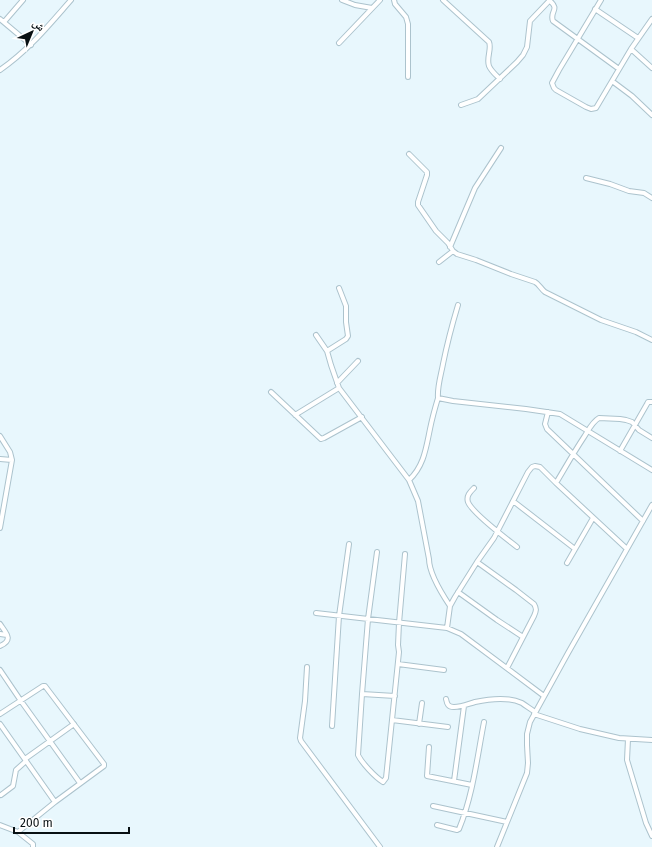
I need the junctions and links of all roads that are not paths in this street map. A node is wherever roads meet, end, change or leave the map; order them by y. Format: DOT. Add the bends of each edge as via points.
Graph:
graph roads {
  1 [pos="23,0"];
  2 [pos="71,0"];
  3 [pos="342,0"];
  4 [pos="380,0"];
  5 [pos="394,0"];
  6 [pos="443,0"];
  7 [pos="549,0"];
  8 [pos="601,0"];
  9 [pos="372,8"];
  10 [pos="595,9"];
  11 [pos="0,19"];
  12 [pos="4,22"];
  13 [pos="651,22"];
  14 [pos="638,38"];
  15 [pos="577,39"];
  16 [pos="339,43"];
  17 [pos="31,45"];
  18 [pos="631,49"];
  19 [pos="652,68"];
  20 [pos="619,69"];
  21 [pos="0,70"];
  22 [pos="408,77"];
  23 [pos="500,79"];
  24 [pos="612,81"];
  25 [pos="461,105"];
  26 [pos="652,115"];
  27 [pos="501,148"];
  28 [pos="409,154"];
  29 [pos="586,178"];
  30 [pos="652,198"];
  31 [pos="450,247"];
  32 [pos="453,251"];
  33 [pos="439,262"];
  34 [pos="339,288"];
  35 [pos="458,305"];
  36 [pos="316,335"];
  37 [pos="652,340"];
  38 [pos="327,351"];
  39 [pos="358,362"];
  40 [pos="337,383"];
  41 [pos="339,388"];
  42 [pos="271,392"];
  43 [pos="438,398"];
  44 [pos="652,402"];
  45 [pos="548,412"];
  46 [pos="295,415"];
  47 [pos="362,417"];
  48 [pos="635,426"];
  49 [pos="588,431"];
  50 [pos="0,436"];
  51 [pos="652,438"];
  52 [pos="620,451"];
  53 [pos="573,453"];
  54 [pos="0,459"];
  55 [pos="12,460"];
  56 [pos="652,470"];
  57 [pos="409,480"];
  58 [pos="556,483"];
  59 [pos="474,488"];
  60 [pos="0,490"];
  61 [pos="7,490"];
  62 [pos="513,501"];
  63 [pos="652,505"];
  64 [pos="650,513"];
  65 [pos="1,515"];
  66 [pos="593,518"];
  67 [pos="643,521"];
  68 [pos="0,528"];
  69 [pos="497,531"];
  70 [pos="350,544"];
  71 [pos="517,547"];
  72 [pos="575,549"];
  73 [pos="627,549"];
  74 [pos="376,552"];
  75 [pos="406,554"];
  76 [pos="477,562"];
  77 [pos="567,563"];
  78 [pos="458,592"];
  79 [pos="450,606"];
  80 [pos="316,613"];
  81 [pos="339,616"];
  82 [pos="368,619"];
  83 [pos="399,623"];
  84 [pos="0,624"];
  85 [pos="447,628"];
  86 [pos="0,634"];
  87 [pos="7,635"];
  88 [pos="523,637"];
  89 [pos="0,646"];
  90 [pos="398,664"];
  91 [pos="307,667"];
  92 [pos="507,668"];
  93 [pos="0,670"];
  94 [pos="444,670"];
  95 [pos="362,694"];
  96 [pos="394,696"];
  97 [pos="544,696"];
  98 [pos="446,699"];
  99 [pos="21,701"];
  100 [pos="422,703"];
  101 [pos="464,706"];
  102 [pos="535,713"];
  103 [pos="0,714"];
  104 [pos="392,720"];
  105 [pos="484,722"];
  106 [pos="0,724"];
  107 [pos="74,724"];
  108 [pos="419,724"];
  109 [pos="332,726"];
  110 [pos="448,727"];
  111 [pos="628,739"];
  112 [pos="652,740"];
  113 [pos="50,741"];
  114 [pos="429,747"];
  115 [pos="26,760"];
  116 [pos="454,781"];
  117 [pos="80,782"];
  118 [pos="472,785"];
  119 [pos="0,795"];
  120 [pos="55,802"];
  121 [pos="434,806"];
  122 [pos="466,813"];
  123 [pos="507,822"];
  124 [pos="437,825"];
  125 [pos="0,826"];
  126 [pos="18,832"];
  127 [pos="652,836"];
  128 [pos="34,846"];
  129 [pos="380,847"];
  130 [pos="497,847"];
  1 -- 12 [label="street"];
  2 -- 17 [label="street"];
  3 -- 9 [label="street"];
  4 -- 9 [label="street"];
  5 -- 22 [label="street" via="408,24"];
  6 -- 23 [label="street" via="489,42 488,63"];
  7 -- 15 [label="street" via="555,8 553,21"];
  7 -- 23 [label="street" via="530,21 527,47 523,55"];
  8 -- 10 [label="street"];
  9 -- 16 [label="street"];
  10 -- 14 [label="street"];
  10 -- 15 [label="street"];
  11 -- 12 [label="street"];
  12 -- 17 [label="street"];
  13 -- 14 [label="street"];
  14 -- 18 [label="street"];
  15 -- 20 [label="street"];
  15 -- 24 [label="street" via="552,81 554,88 586,108 596,108"];
  17 -- 21 [label="street"];
  18 -- 19 [label="street"];
  18 -- 20 [label="street"];
  20 -- 24 [label="street"];
  23 -- 25 [label="street" via="478,99"];
  24 -- 26 [label="street"];
  27 -- 31 [label="street" via="475,188"];
  28 -- 31 [label="street" via="427,172 418,202 419,208"];
  29 -- 30 [label="street" via="644,193"];
  31 -- 32 [label="street"];
  32 -- 33 [label="street"];
  32 -- 37 [label="street" via="535,282 545,292 577,309"];
  34 -- 38 [label="street" via="346,306 348,336"];
  35 -- 43 [label="street" via="441,372"];
  36 -- 38 [label="street"];
  38 -- 40 [label="street"];
  39 -- 40 [label="street"];
  40 -- 41 [label="street"];
  41 -- 46 [label="street"];
  41 -- 47 [label="street"];
  42 -- 46 [label="street"];
  43 -- 45 [label="street"];
  43 -- 57 [label="street" via="423,459"];
  44 -- 48 [label="street" via="648,402"];
  45 -- 49 [label="street" via="560,414"];
  45 -- 53 [label="street" via="547,429"];
  46 -- 47 [label="street" via="321,439"];
  47 -- 57 [label="street"];
  48 -- 49 [label="street" via="626,420 599,418"];
  48 -- 51 [label="street"];
  48 -- 52 [label="street"];
  49 -- 52 [label="street"];
  49 -- 53 [label="street"];
  50 -- 55 [label="street"];
  52 -- 56 [label="street"];
  53 -- 58 [label="street"];
  53 -- 67 [label="street"];
  54 -- 55 [label="street"];
  55 -- 61 [label="street"];
  57 -- 79 [label="street" via="418,501 429,565"];
  58 -- 62 [label="street" via="540,467 532,467"];
  58 -- 66 [label="street"];
  59 -- 69 [label="street" via="469,494 468,502"];
  60 -- 61 [label="street"];
  61 -- 65 [label="street"];
  62 -- 69 [label="street"];
  62 -- 72 [label="street"];
  63 -- 64 [label="street"];
  64 -- 67 [label="street"];
  65 -- 68 [label="street"];
  66 -- 72 [label="street"];
  66 -- 73 [label="street"];
  67 -- 73 [label="street"];
  69 -- 71 [label="street"];
  69 -- 76 [label="street"];
  70 -- 81 [label="street"];
  72 -- 77 [label="street"];
  73 -- 97 [label="street"];
  74 -- 82 [label="street"];
  75 -- 83 [label="street"];
  76 -- 78 [label="street"];
  76 -- 88 [label="street" via="536,607"];
  78 -- 79 [label="street"];
  78 -- 88 [label="street"];
  79 -- 85 [label="street"];
  80 -- 81 [label="street"];
  81 -- 82 [label="street"];
  81 -- 109 [label="street"];
  82 -- 83 [label="street"];
  82 -- 95 [label="street"];
  83 -- 85 [label="street"];
  83 -- 90 [label="street"];
  84 -- 87 [label="street"];
  85 -- 92 [label="street" via="461,634"];
  86 -- 87 [label="street"];
  87 -- 89 [label="street" via="7,642"];
  88 -- 92 [label="street"];
  90 -- 94 [label="street"];
  90 -- 96 [label="street"];
  91 -- 129 [label="street" via="301,741"];
  92 -- 97 [label="street"];
  93 -- 99 [label="street"];
  95 -- 96 [label="street"];
  95 -- 104 [label="street" via="358,755 382,782 386,778"];
  96 -- 104 [label="street"];
  97 -- 102 [label="street"];
  98 -- 101 [label="street" via="449,706"];
  99 -- 103 [label="street"];
  99 -- 107 [label="street" via="45,686"];
  99 -- 113 [label="street"];
  100 -- 108 [label="street"];
  101 -- 102 [label="street" via="497,699 514,700"];
  101 -- 116 [label="street"];
  102 -- 111 [label="street" via="580,729"];
  102 -- 123 [label="street" via="527,734 527,773"];
  104 -- 108 [label="street"];
  105 -- 118 [label="street"];
  106 -- 115 [label="street"];
  107 -- 113 [label="street"];
  107 -- 117 [label="street" via="104,764"];
  108 -- 110 [label="street"];
  111 -- 112 [label="street"];
  111 -- 127 [label="street" via="627,760"];
  113 -- 115 [label="street"];
  113 -- 117 [label="street"];
  114 -- 116 [label="street" via="427,776"];
  115 -- 119 [label="street" via="16,770 14,786"];
  115 -- 120 [label="street"];
  116 -- 118 [label="street"];
  117 -- 120 [label="street"];
  118 -- 122 [label="street"];
  120 -- 126 [label="street"];
  121 -- 122 [label="street"];
  122 -- 123 [label="street"];
  122 -- 124 [label="street" via="458,830"];
  123 -- 130 [label="street"];
  125 -- 126 [label="street"];
  126 -- 128 [label="street"];
}
